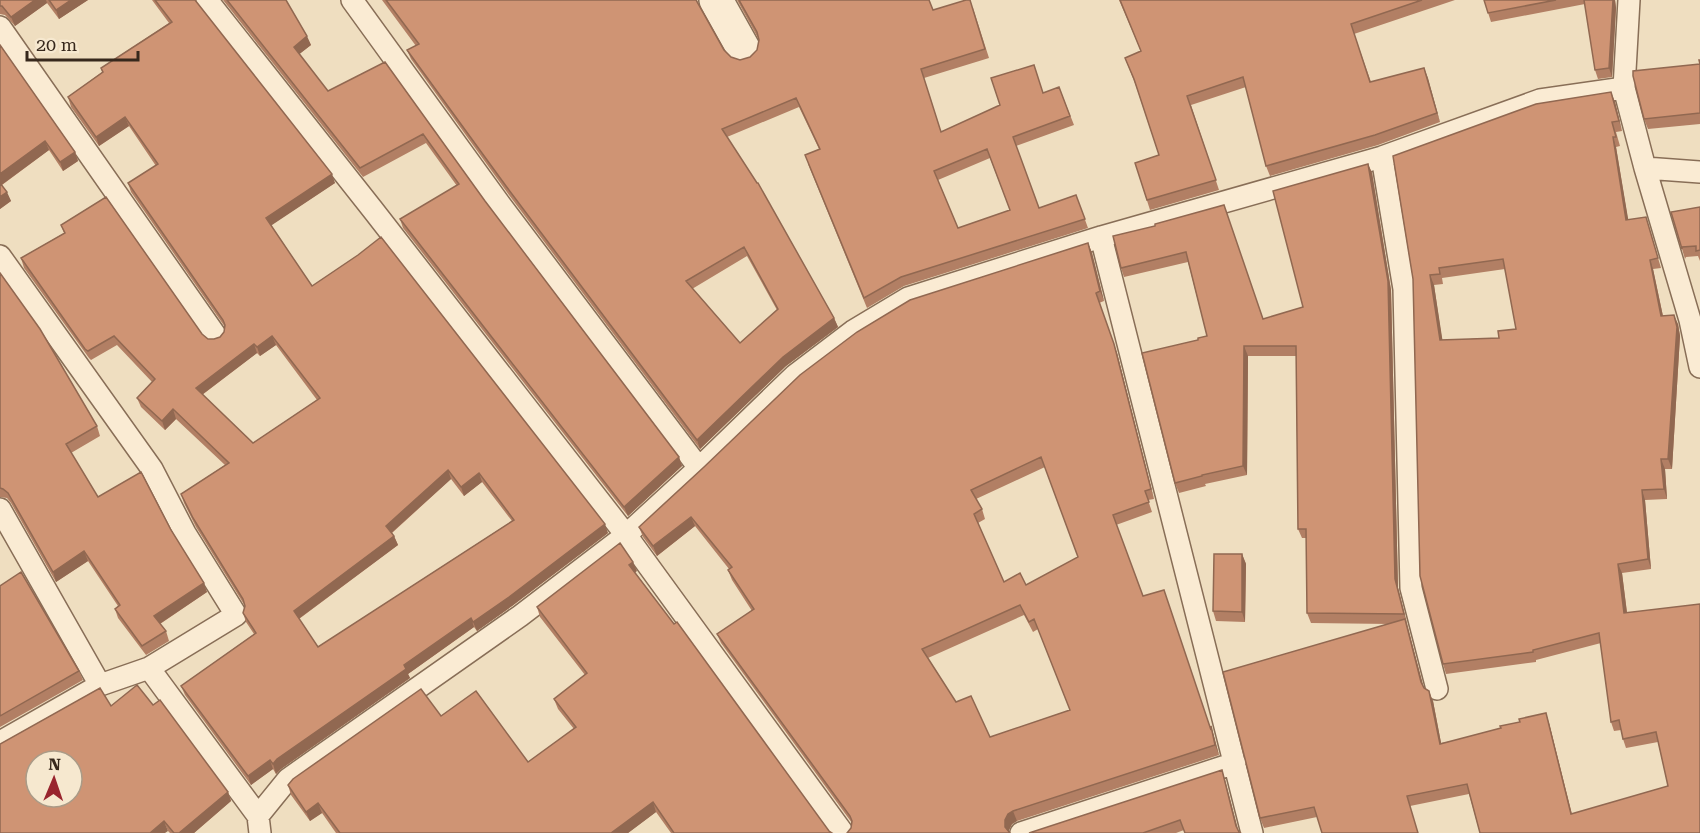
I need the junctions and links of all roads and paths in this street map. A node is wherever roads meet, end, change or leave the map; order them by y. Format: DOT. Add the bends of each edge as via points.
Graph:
graph roads {
  1 [pos="207,0"];
  2 [pos="352,0"];
  3 [pos="716,0"];
  4 [pos="1629,0"];
  5 [pos="0,27"];
  6 [pos="744,50"];
  7 [pos="1624,88"];
  8 [pos="1382,157"];
  9 [pos="1645,168"];
  10 [pos="1700,172"];
  11 [pos="1101,237"];
  12 [pos="0,256"];
  13 [pos="216,336"];
  14 [pos="1700,367"];
  15 [pos="699,468"];
  16 [pos="0,509"];
  17 [pos="626,535"];
  18 [pos="149,668"];
  19 [pos="100,685"];
  20 [pos="1437,689"];
  21 [pos="0,742"];
  22 [pos="1235,763"];
  23 [pos="259,824"];
  24 [pos="843,833"];
  25 [pos="1021,833"];
  26 [pos="1252,833"];
  1 -- 17 [label="lane"];
  2 -- 15 [label="lane"];
  3 -- 6 [label="street"];
  4 -- 7 [label="lane"];
  5 -- 13 [label="lane"];
  7 -- 8 [label="lane" via="1540,100"];
  7 -- 9 [label="lane"];
  8 -- 11 [label="lane"];
  8 -- 20 [label="lane" via="1404,289 1411,588"];
  9 -- 10 [label="lane"];
  9 -- 14 [label="lane"];
  11 -- 15 [label="lane" via="908,298 854,331 795,375"];
  11 -- 22 [label="lane"];
  12 -- 18 [label="lane" via="152,468 185,533 236,615"];
  15 -- 17 [label="lane"];
  16 -- 19 [label="lane"];
  17 -- 23 [label="lane" via="520,616 288,778"];
  17 -- 24 [label="lane"];
  18 -- 19 [label="lane"];
  18 -- 23 [label="lane"];
  19 -- 21 [label="lane"];
  22 -- 25 [label="lane"];
  22 -- 26 [label="lane"];
}
